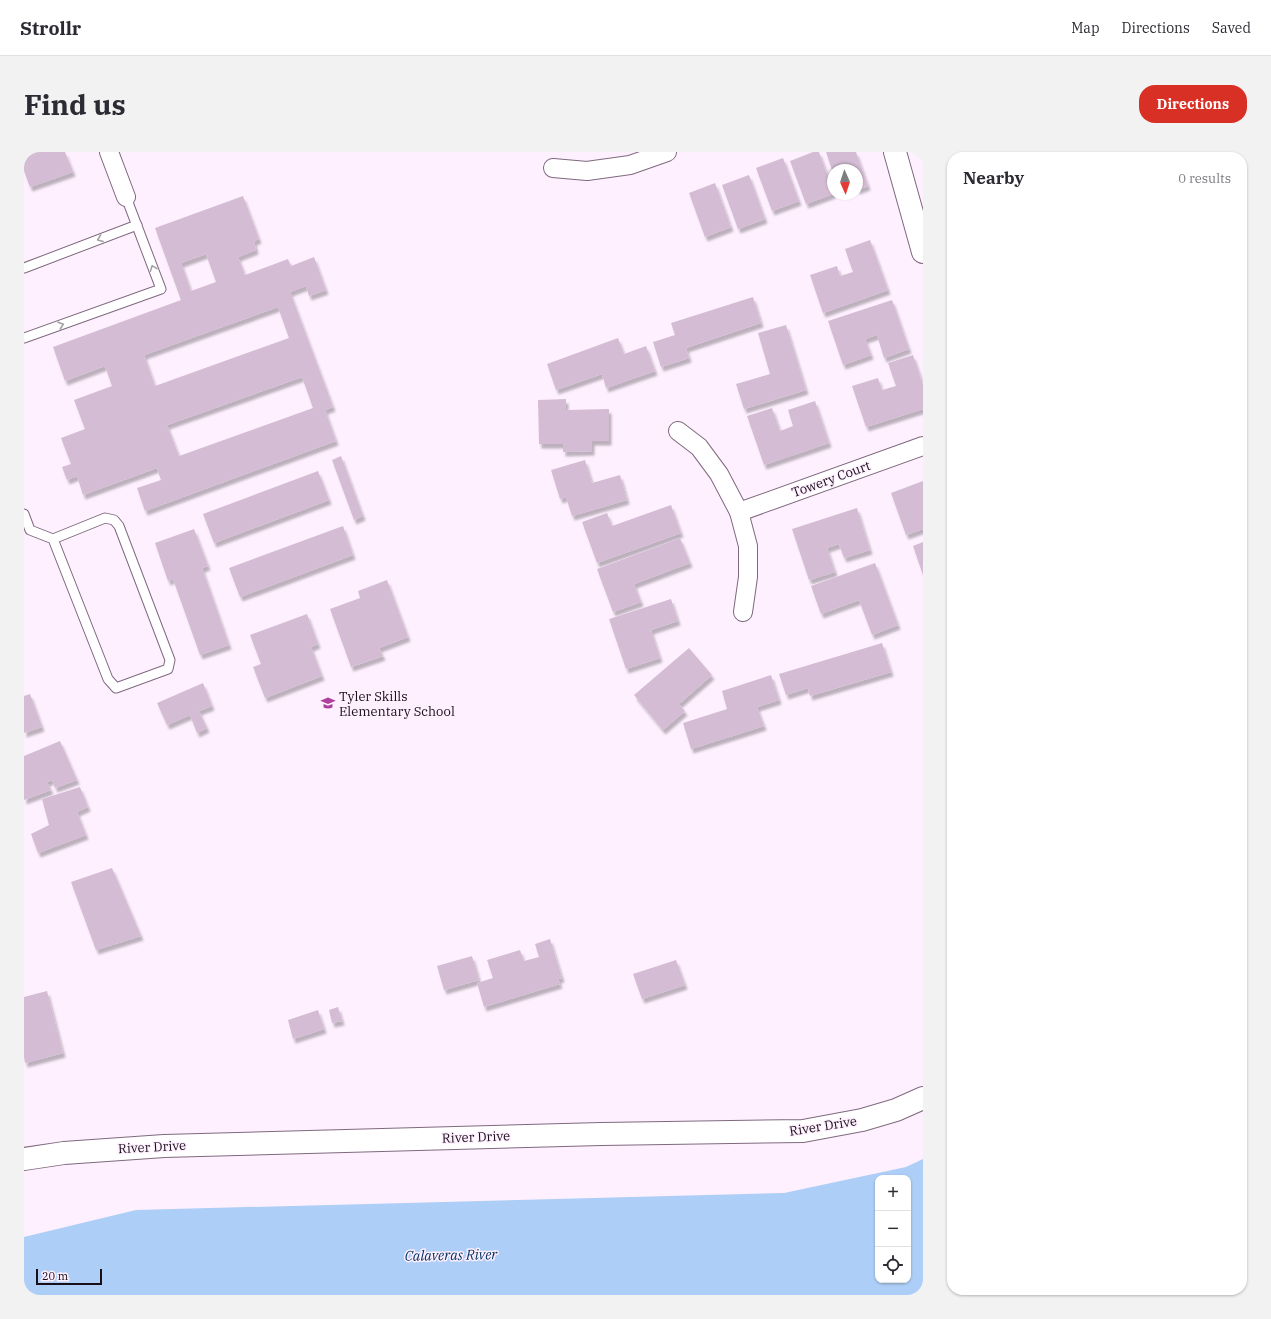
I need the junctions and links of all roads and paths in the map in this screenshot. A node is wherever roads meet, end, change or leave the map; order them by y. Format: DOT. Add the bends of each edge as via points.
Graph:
graph roads {
  1 [pos="109,152"];
  2 [pos="667,152"];
  3 [pos="895,152"];
  4 [pos="553,168"];
  5 [pos="126,197"];
  6 [pos="136,225"];
  7 [pos="923,252"];
  8 [pos="24,268"];
  9 [pos="24,338"];
  10 [pos="678,431"];
  11 [pos="923,446"];
  12 [pos="739,512"];
  13 [pos="24,514"];
  14 [pos="53,539"];
  15 [pos="743,612"];
  16 [pos="923,1098"];
  17 [pos="24,1159"];
  1 -- 5 [label="street"];
  2 -- 4 [label="street" via="630,165 588,171"];
  3 -- 7 [label="street"];
  5 -- 6 [label="lane"];
  6 -- 8 [label="lane, one-way"];
  9 -- 6 [label="lane, one-way" via="161,289"];
  10 -- 12 [label="street" via="699,447 719,474"];
  11 -- 12 [label="street, Towery Court"];
  12 -- 15 [label="street" via="748,546 748,578"];
  13 -- 14 [label="lane" via="30,530"];
  14 -- 14 [label="lane" via="105,518 114,520 119,526 170,660 168,669 116,688 108,679"];
  16 -- 17 [label="street, River Drive" via="896,1110 862,1120 804,1131 164,1146 64,1152"];
}
